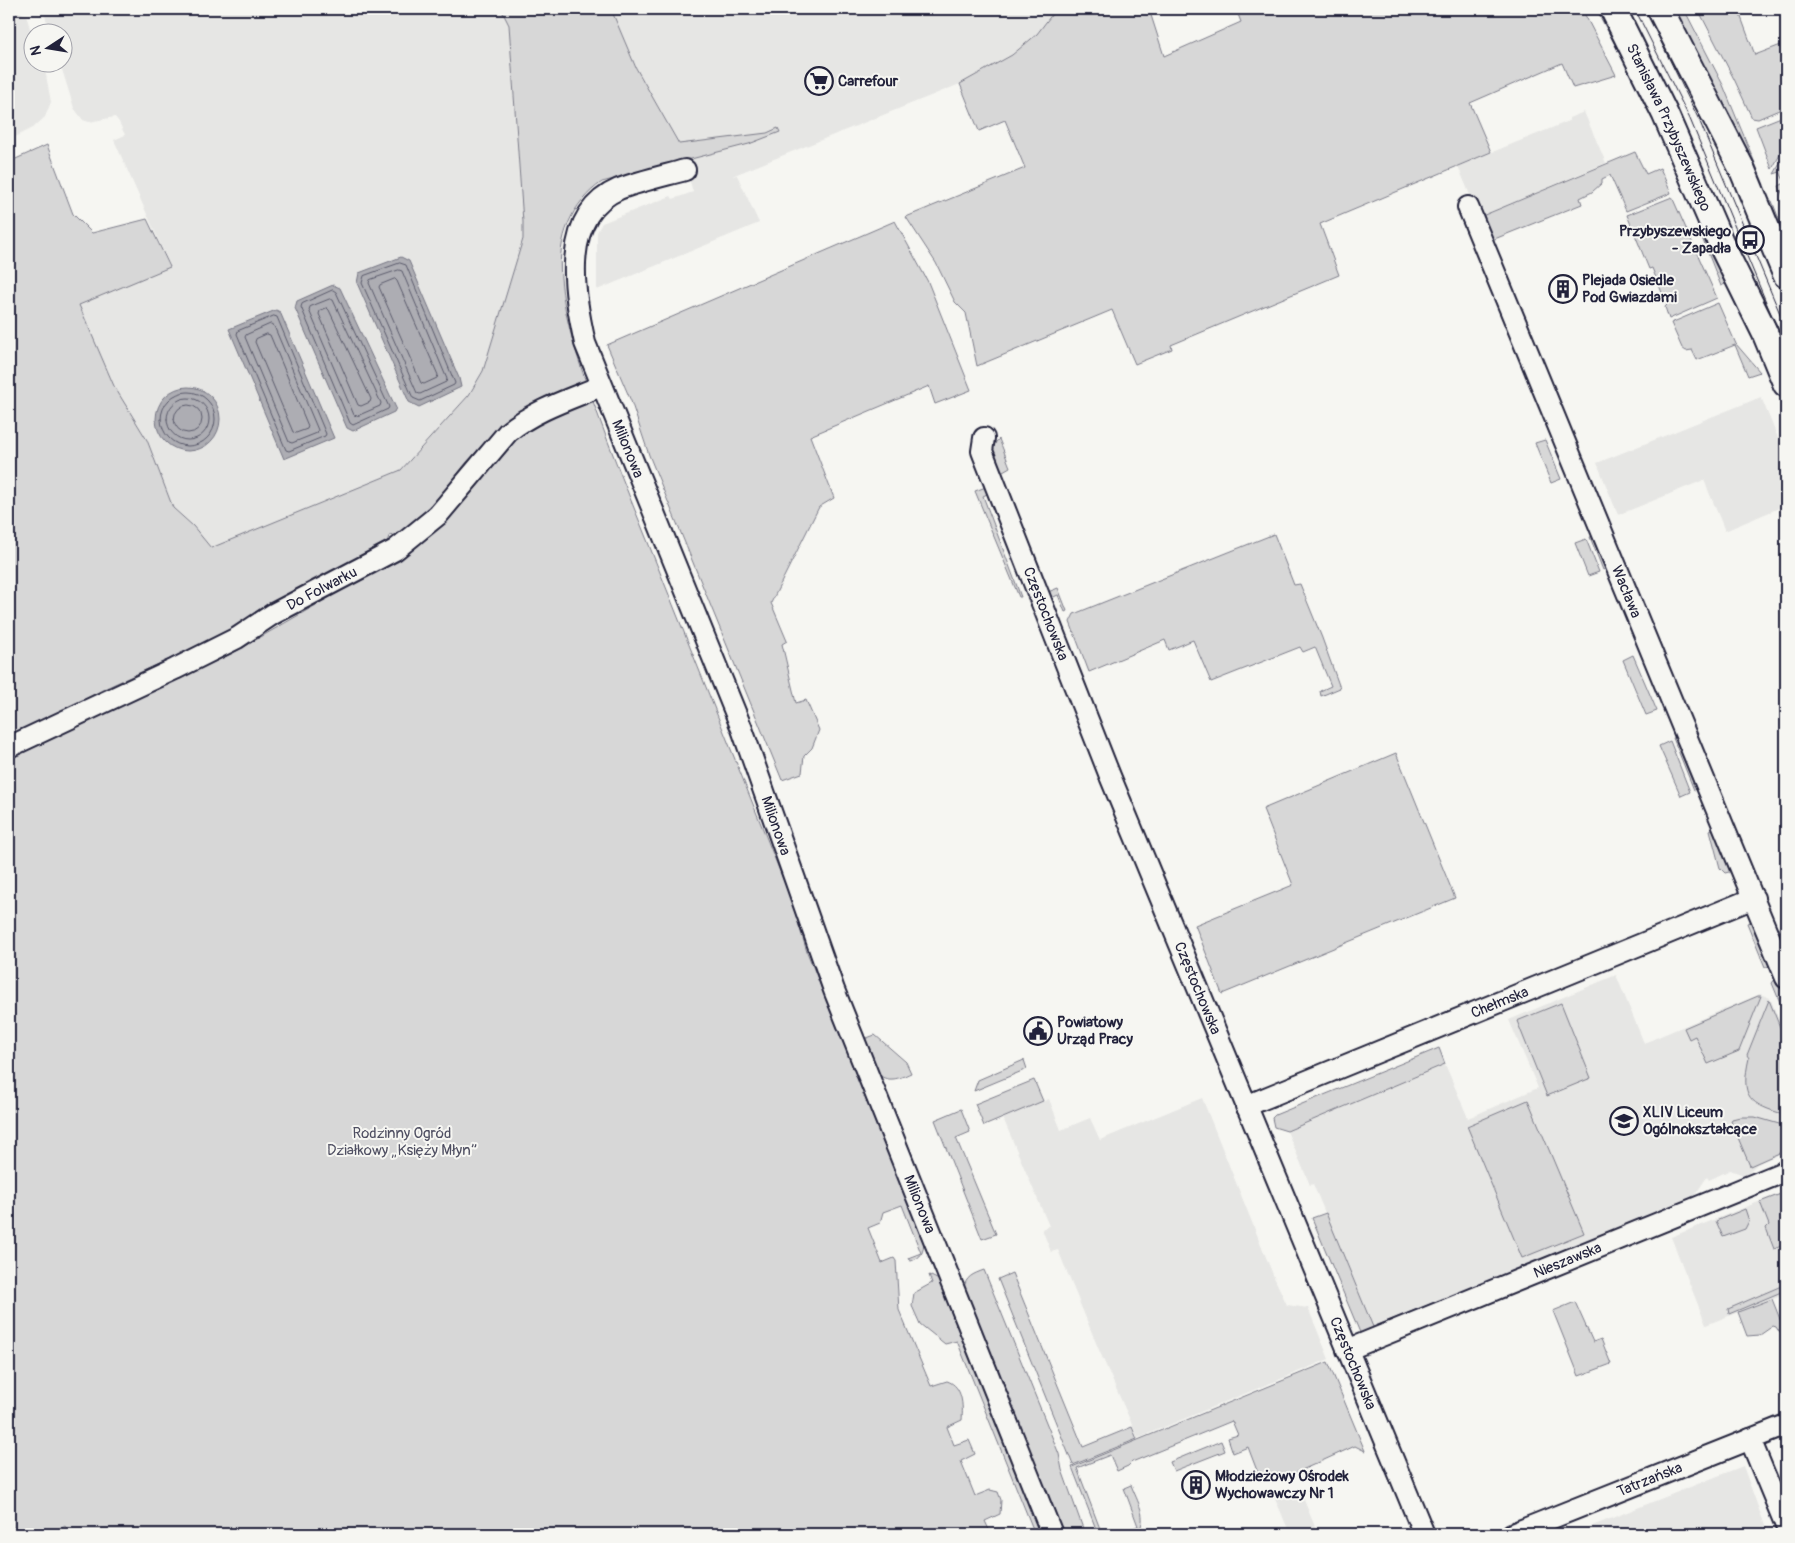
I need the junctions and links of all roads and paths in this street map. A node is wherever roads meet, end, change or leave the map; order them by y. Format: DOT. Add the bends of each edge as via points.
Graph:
graph roads {
  1 [pos="1614,9"];
  2 [pos="1660,9"];
  3 [pos="685,170"];
  4 [pos="1468,207"];
  5 [pos="1786,275"];
  6 [pos="1786,384"];
  7 [pos="602,386"];
  8 [pos="984,438"];
  9 [pos="9,747"];
  10 [pos="1754,898"];
  11 [pos="1786,978"];
  12 [pos="1246,1106"];
  13 [pos="1786,1171"];
  14 [pos="1348,1350"];
  15 [pos="1786,1425"];
  16 [pos="1750,1439"];
  17 [pos="1786,1526"];
  18 [pos="1052,1534"];
  19 [pos="1424,1534"];
  20 [pos="1512,1534"];
  1 -- 6 [label="main road, Stanisława Przybyszewskiego" via="1665,114"];
  2 -- 5 [label="main road" via="1742,169"];
  3 -- 7 [label="street, Milionowa" via="612,193 597,205 581,228 574,272 578,308 585,343"];
  4 -- 10 [label="street, Wacława"];
  7 -- 9 [label="street, Do Folwarku" via="530,417 508,432 438,515 381,559 273,614 228,642"];
  7 -- 18 [label="street, Milionowa" via="742,729 834,990"];
  8 -- 12 [label="street, Częstochowska" via="982,451 1037,593"];
  10 -- 11 [label="street, Wacława"];
  10 -- 12 [label="street, Chełmska"];
  12 -- 14 [label="street, Częstochowska"];
  13 -- 14 [label="street, Nieszawska"];
  14 -- 19 [label="street, Częstochowska"];
  15 -- 16 [label="street, Tatrzańska"];
  16 -- 17 [label="street"];
  16 -- 20 [label="street, Tatrzańska"];
}
